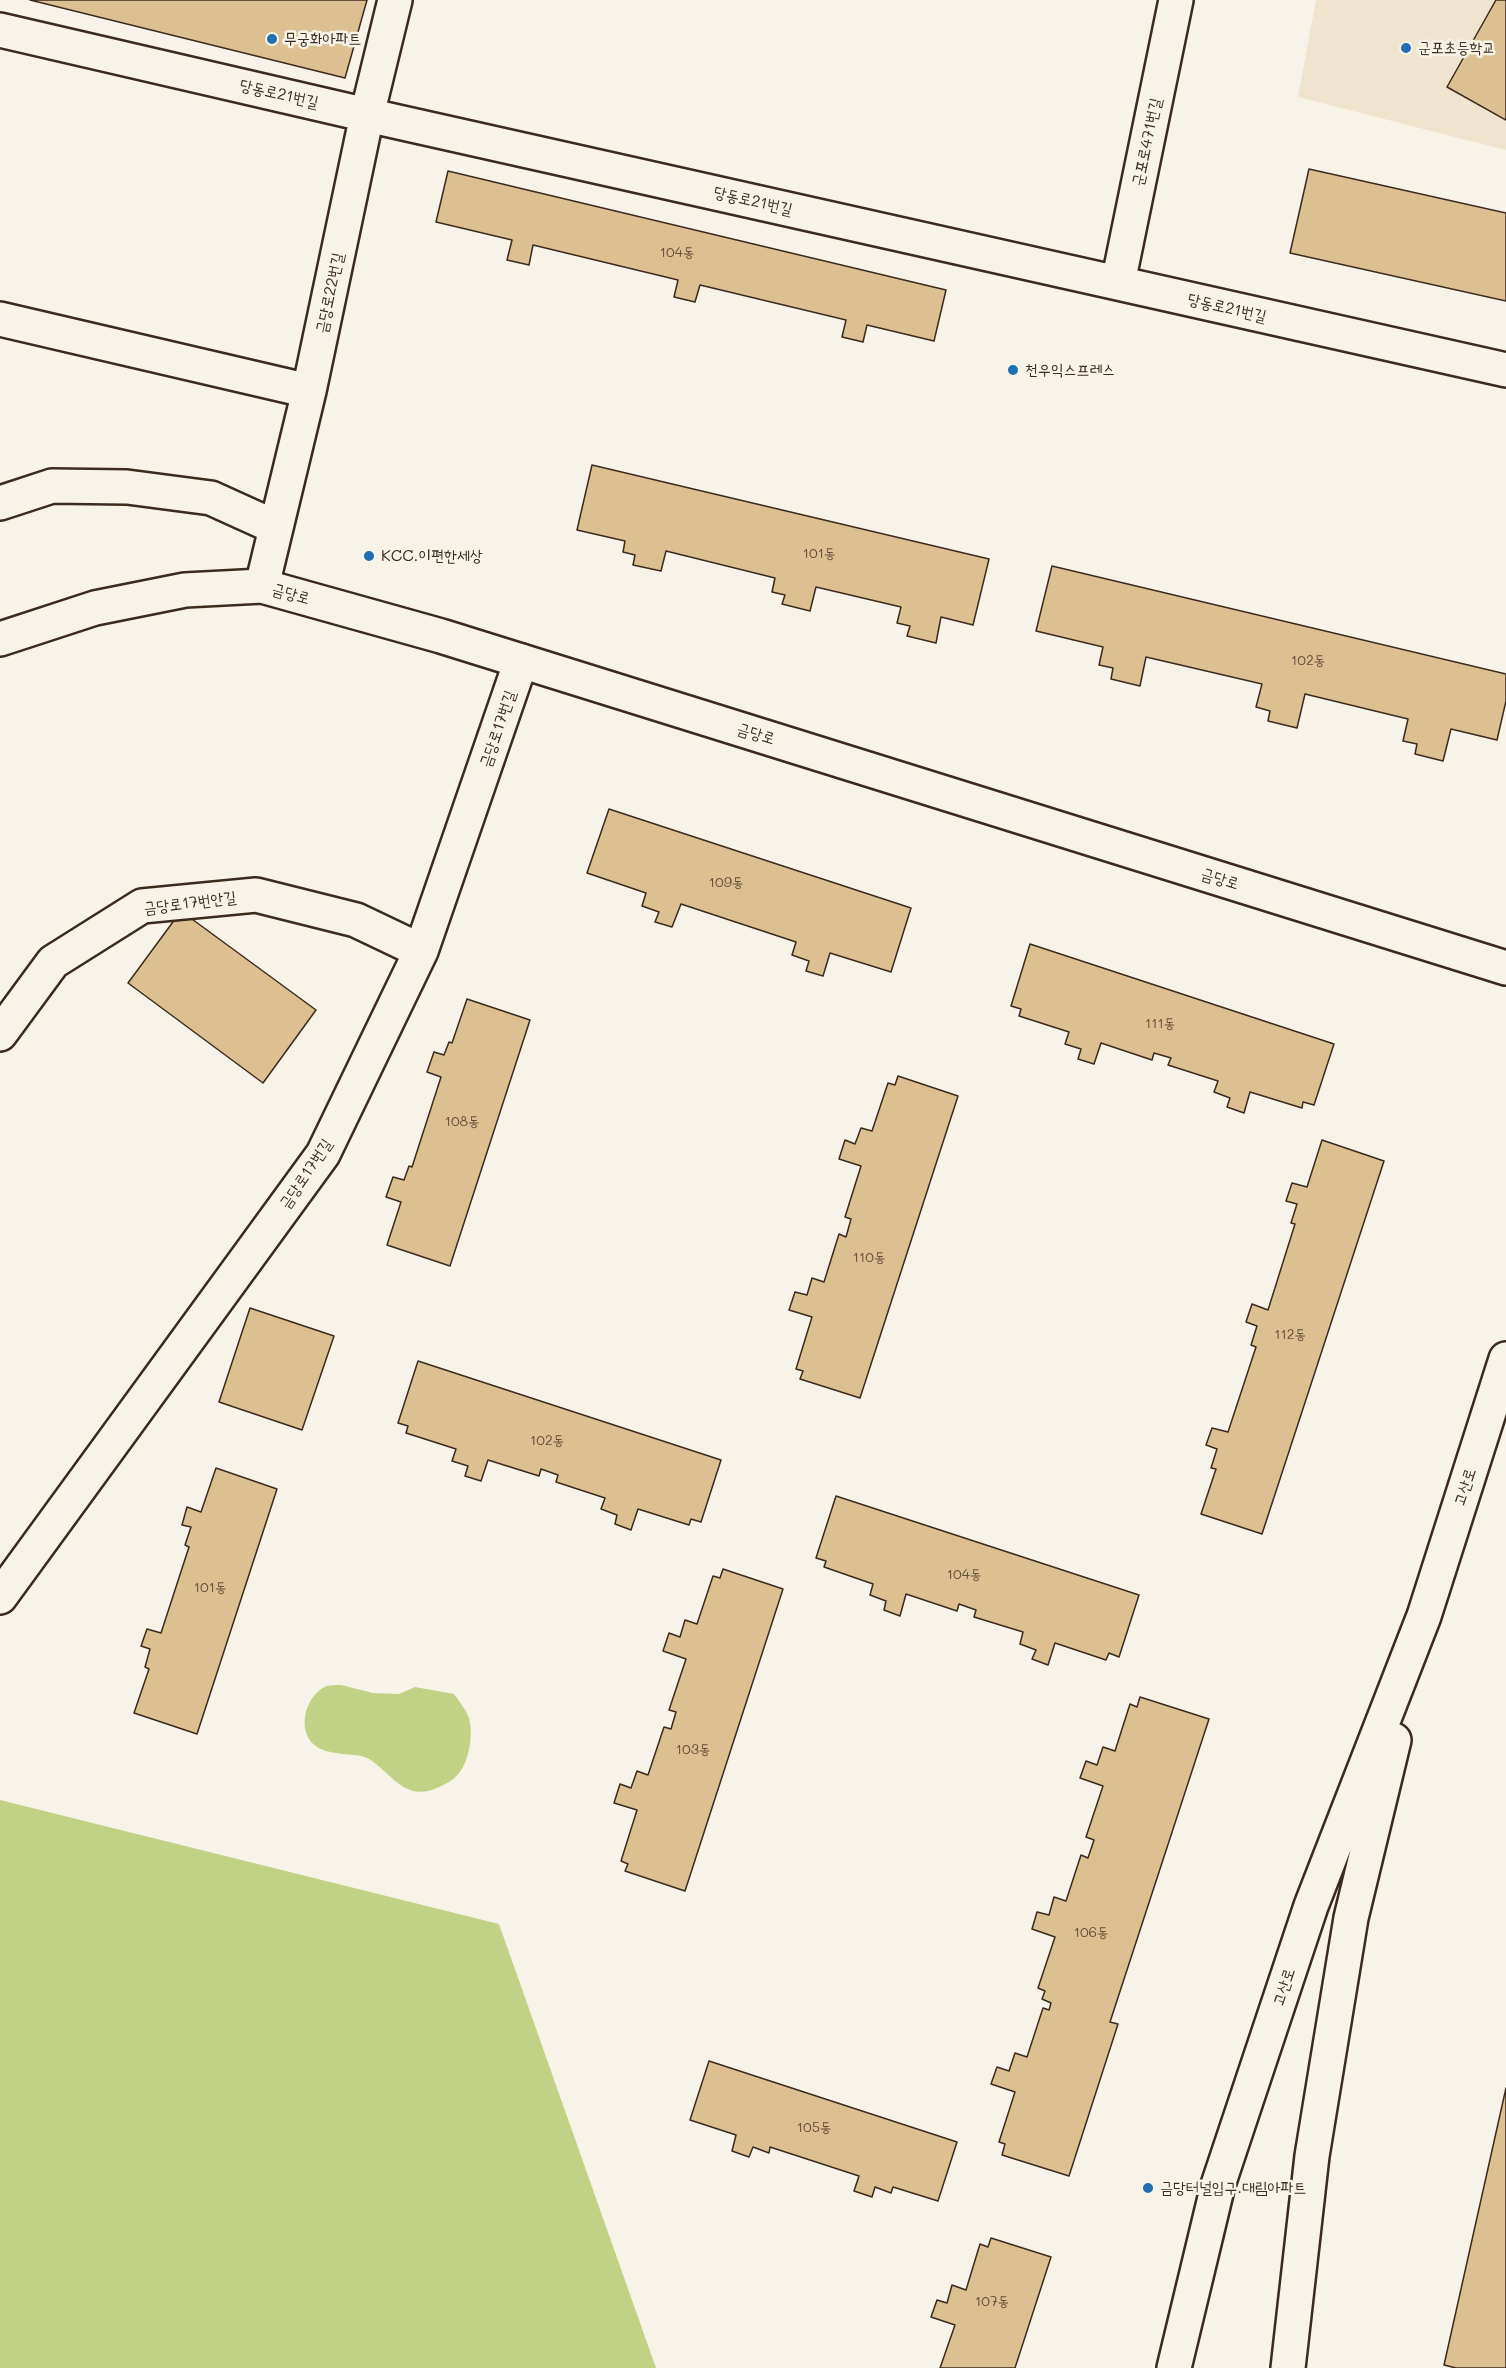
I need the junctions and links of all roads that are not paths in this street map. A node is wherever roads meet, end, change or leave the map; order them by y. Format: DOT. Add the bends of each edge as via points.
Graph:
graph roads {
  1 [pos="395,0"];
  2 [pos="1176,0"];
  3 [pos="0,30"];
  4 [pos="367,115"];
  5 [pos="1118,283"];
  6 [pos="0,319"];
  7 [pos="1506,370"];
  8 [pos="309,391"];
  9 [pos="0,503"];
  10 [pos="275,527"];
  11 [pos="262,586"];
  12 [pos="0,639"];
  13 [pos="521,661"];
  14 [pos="421,951"];
  15 [pos="1506,968"];
  16 [pos="0,1034"];
  17 [pos="1506,1359"];
  18 [pos="0,1597"];
  19 [pos="1424,1616"];
  20 [pos="1174,2368"];
  21 [pos="1288,2368"];
  1 -- 4 [label="street, 금당로22번길"];
  2 -- 5 [label="street, 군포로471번길"];
  3 -- 4 [label="street, 당동로21번길"];
  4 -- 5 [label="street, 당동로21번길"];
  4 -- 8 [label="street, 금당로22번길"];
  5 -- 7 [label="street, 당동로21번길"];
  6 -- 8 [label="street"];
  8 -- 10 [label="street, 금당로22번길"];
  9 -- 10 [label="street" via="52,486 127,487 211,498"];
  10 -- 11 [label="street, 금당로22번길"];
  11 -- 12 [label="street, 금당로" via="184,590 95,608"];
  11 -- 13 [label="street, 금당로"];
  13 -- 14 [label="street, 금당로17번길"];
  13 -- 15 [label="street, 금당로"];
  14 -- 16 [label="street, 금당로17번안길" via="356,920 256,895 142,906 53,962"];
  14 -- 18 [label="street, 금당로17번길" via="323,1154"];
  17 -- 19 [label="street, 고산로"];
  19 -- 20 [label="street, 고산로" via="1311,1906 1218,2185"];
  19 -- 21 [label="street, 고산로" via="1351,1918 1312,2157"];
}
